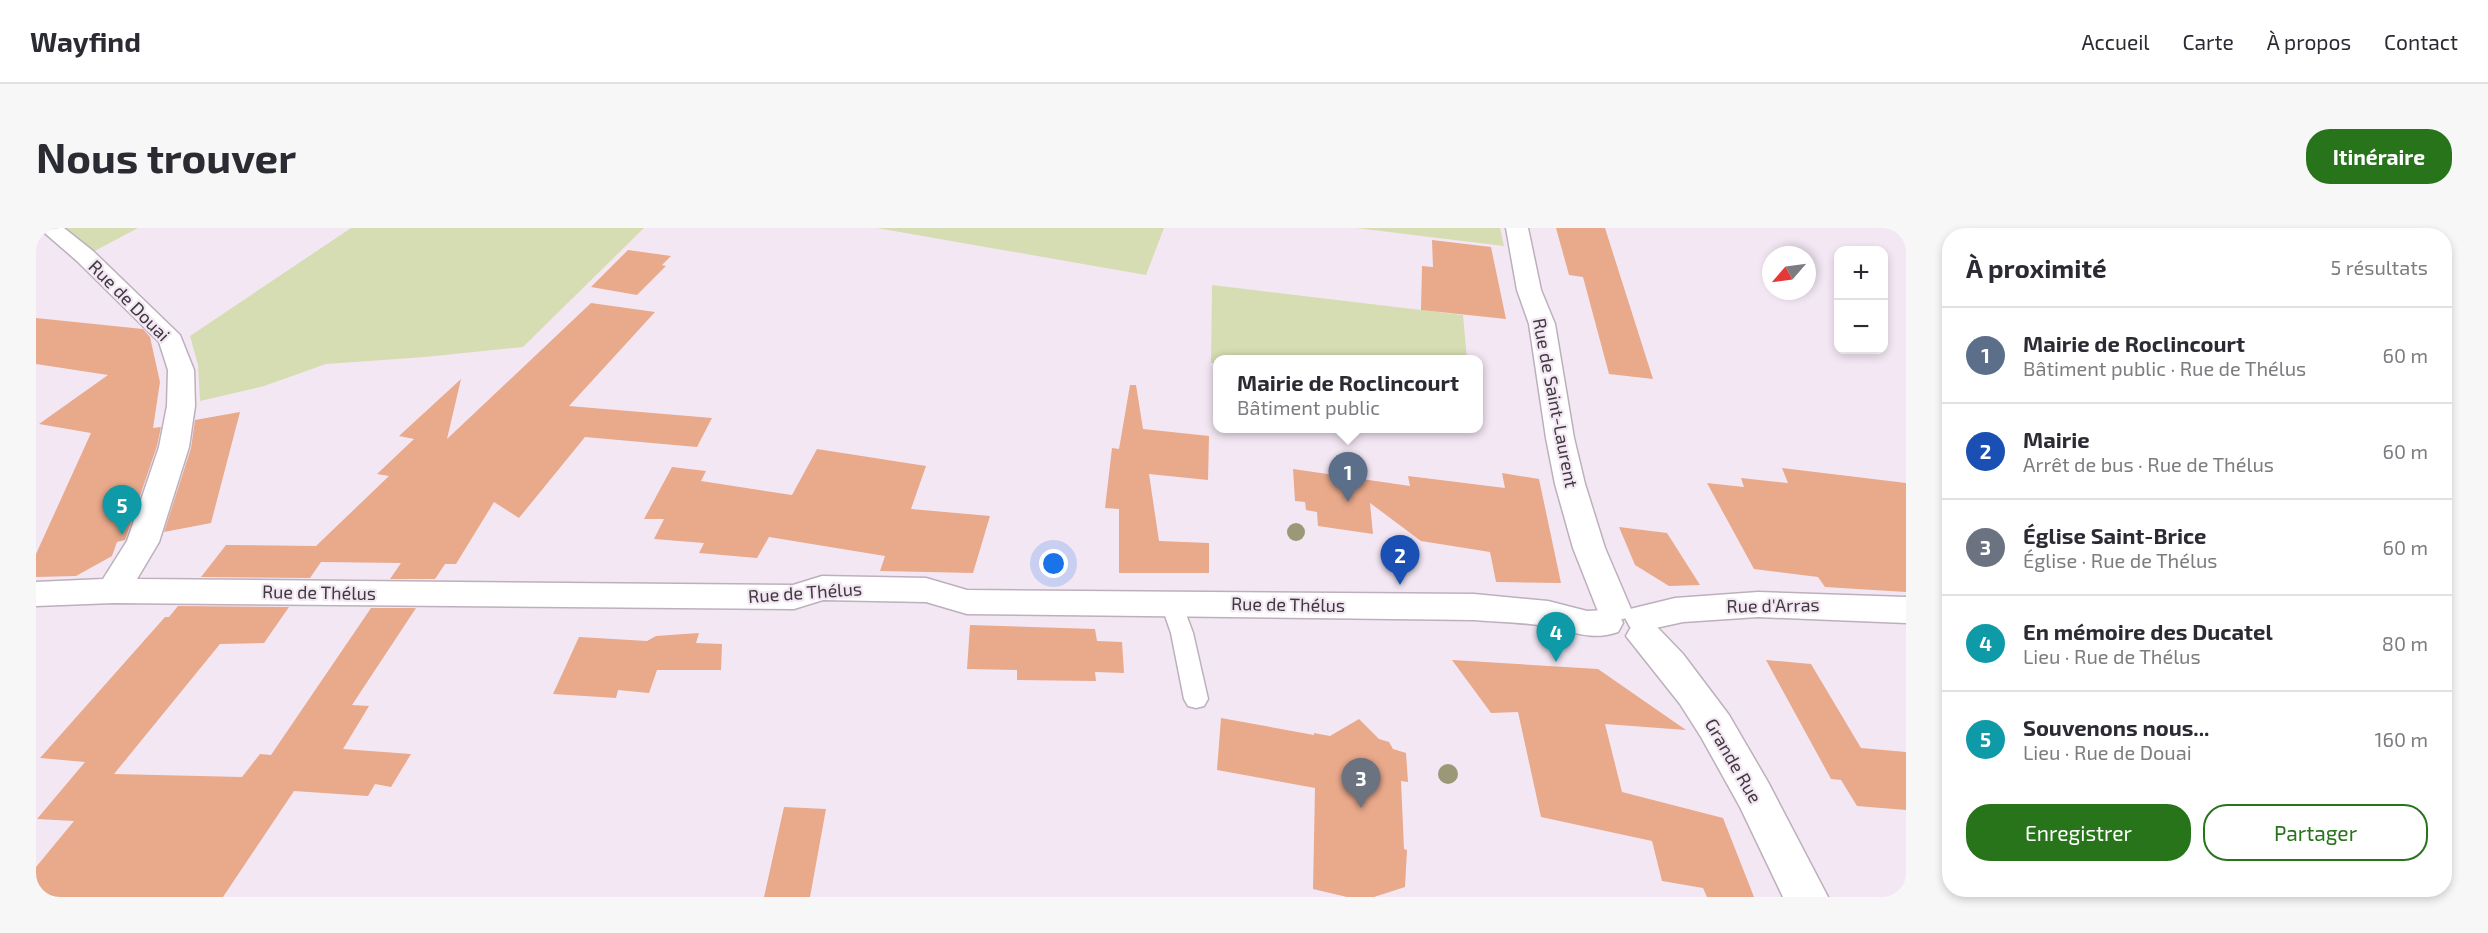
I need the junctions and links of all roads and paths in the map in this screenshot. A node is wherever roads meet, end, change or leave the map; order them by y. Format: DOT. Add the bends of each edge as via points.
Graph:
graph roads {
  1 [pos="50,228"];
  2 [pos="1517,228"];
  3 [pos="113,591"];
  4 [pos="36,594"];
  5 [pos="1172,604"];
  6 [pos="1906,610"];
  7 [pos="1627,622"];
  8 [pos="1196,699"];
  9 [pos="1806,897"];
  1 -- 3 [label="street, Rue de Douai" via="85,256 171,340 181,370 182,406 174,447 143,542"];
  2 -- 7 [label="street, Rue de Saint-Laurent" via="1529,290 1542,324 1570,484 1589,548"];
  3 -- 4 [label="street, Rue de Thélus"];
  3 -- 5 [label="street, Rue de Thélus" via="794,597 822,588 927,590 968,602"];
  5 -- 7 [label="street, Rue de Thélus" via="1474,607 1548,614 1587,624"];
  5 -- 8 [label="lane"];
  6 -- 7 [label="street, Rue d'Arras" via="1823,605 1729,606 1660,611"];
  7 -- 9 [label="street, Grande Rue" via="1662,653 1727,742"];
}
